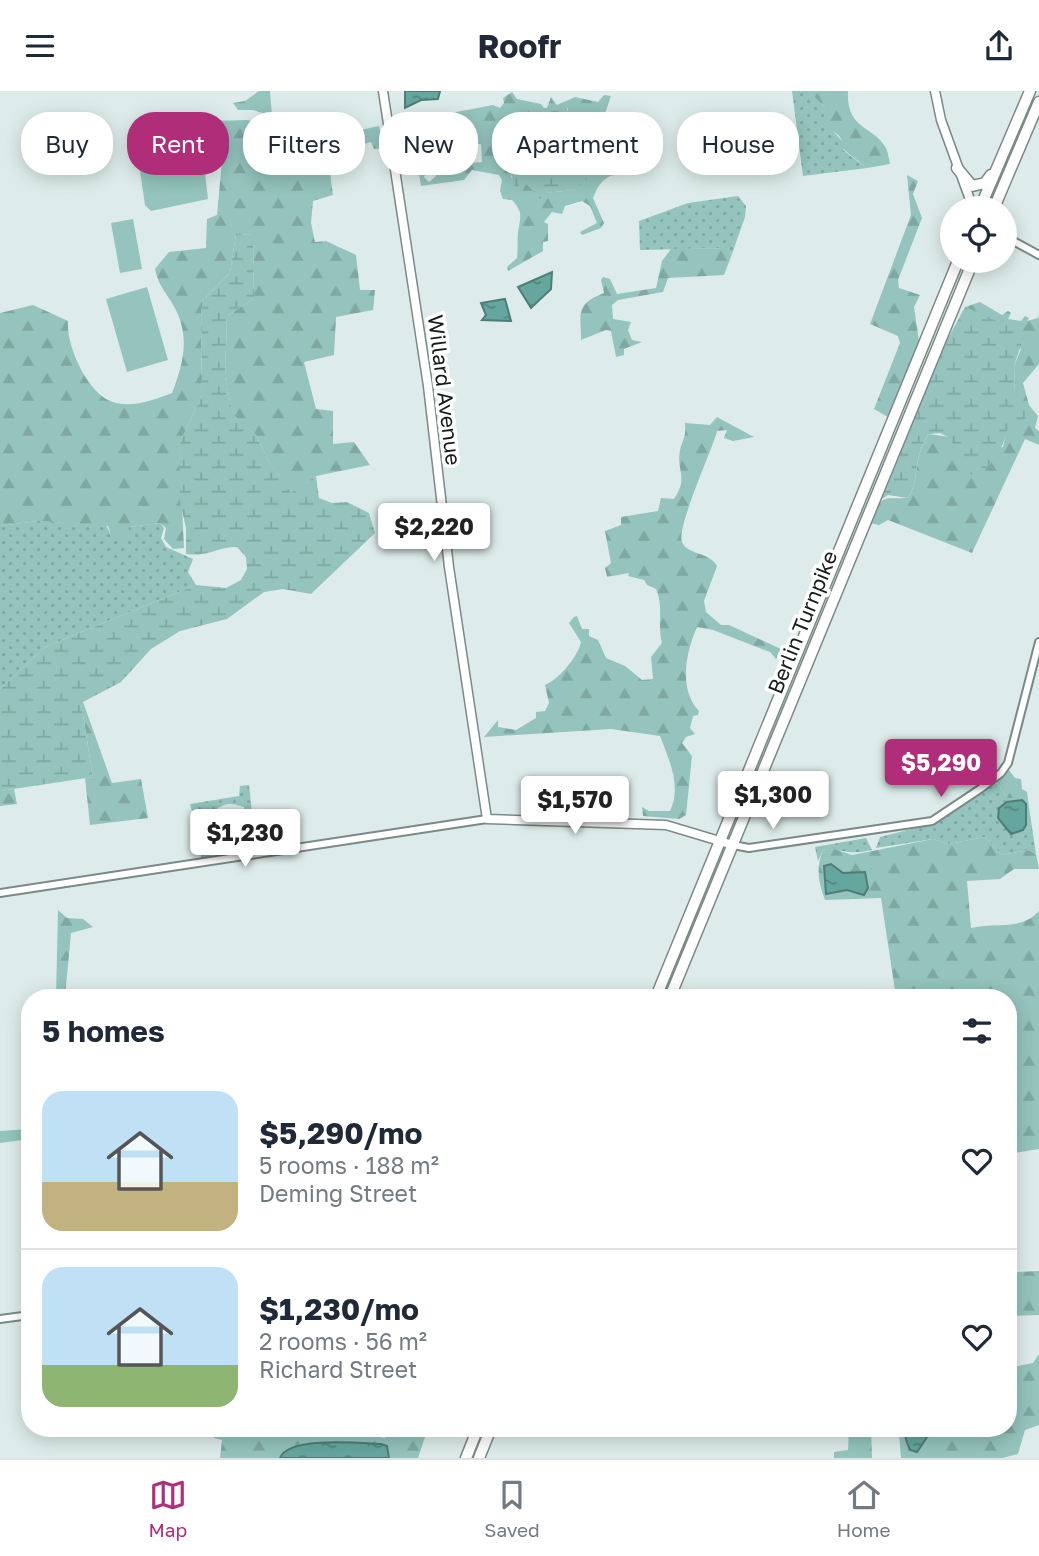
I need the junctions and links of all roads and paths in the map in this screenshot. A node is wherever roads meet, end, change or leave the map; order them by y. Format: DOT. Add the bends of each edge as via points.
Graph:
graph roads {
  1 [pos="383,91"];
  2 [pos="935,91"];
  3 [pos="1030,91"];
  4 [pos="1039,102"];
  5 [pos="998,166"];
  6 [pos="957,168"];
  7 [pos="968,196"];
  8 [pos="985,196"];
  9 [pos="999,196"];
  10 [pos="1017,243"];
  11 [pos="1039,254"];
  12 [pos="953,273"];
  13 [pos="967,273"];
  14 [pos="1039,642"];
  15 [pos="487,819"];
  16 [pos="719,841"];
  17 [pos="733,845"];
  18 [pos="0,893"];
  19 [pos="661,989"];
  20 [pos="673,989"];
  21 [pos="21,1316"];
  22 [pos="0,1319"];
  23 [pos="474,1437"];
  24 [pos="487,1437"];
  25 [pos="466,1458"];
  26 [pos="479,1458"];
  1 -- 15 [label="main road, Willard Avenue"];
  2 -- 6 [label="main road"];
  3 -- 5 [label="highway"];
  4 -- 9 [label="highway"];
  5 -- 6 [label="highway" via="987,181 976,186"];
  5 -- 8 [label="highway"];
  6 -- 7 [label="main road"];
  10 -- 11 [label="street"];
  12 -- 16 [label="highway, Berlin Turnpike"];
  13 -- 17 [label="highway, Berlin Turnpike"];
  14 -- 17 [label="street" via="1008,762 1001,773 932,821 749,848"];
  15 -- 16 [label="main road" via="664,825"];
  15 -- 18 [label="street"];
  16 -- 17 [label="main road"];
  16 -- 19 [label="highway, Berlin Turnpike"];
  17 -- 20 [label="highway, Berlin Turnpike"];
  21 -- 22 [label="street"];
  23 -- 25 [label="highway"];
  24 -- 26 [label="highway"];
}
